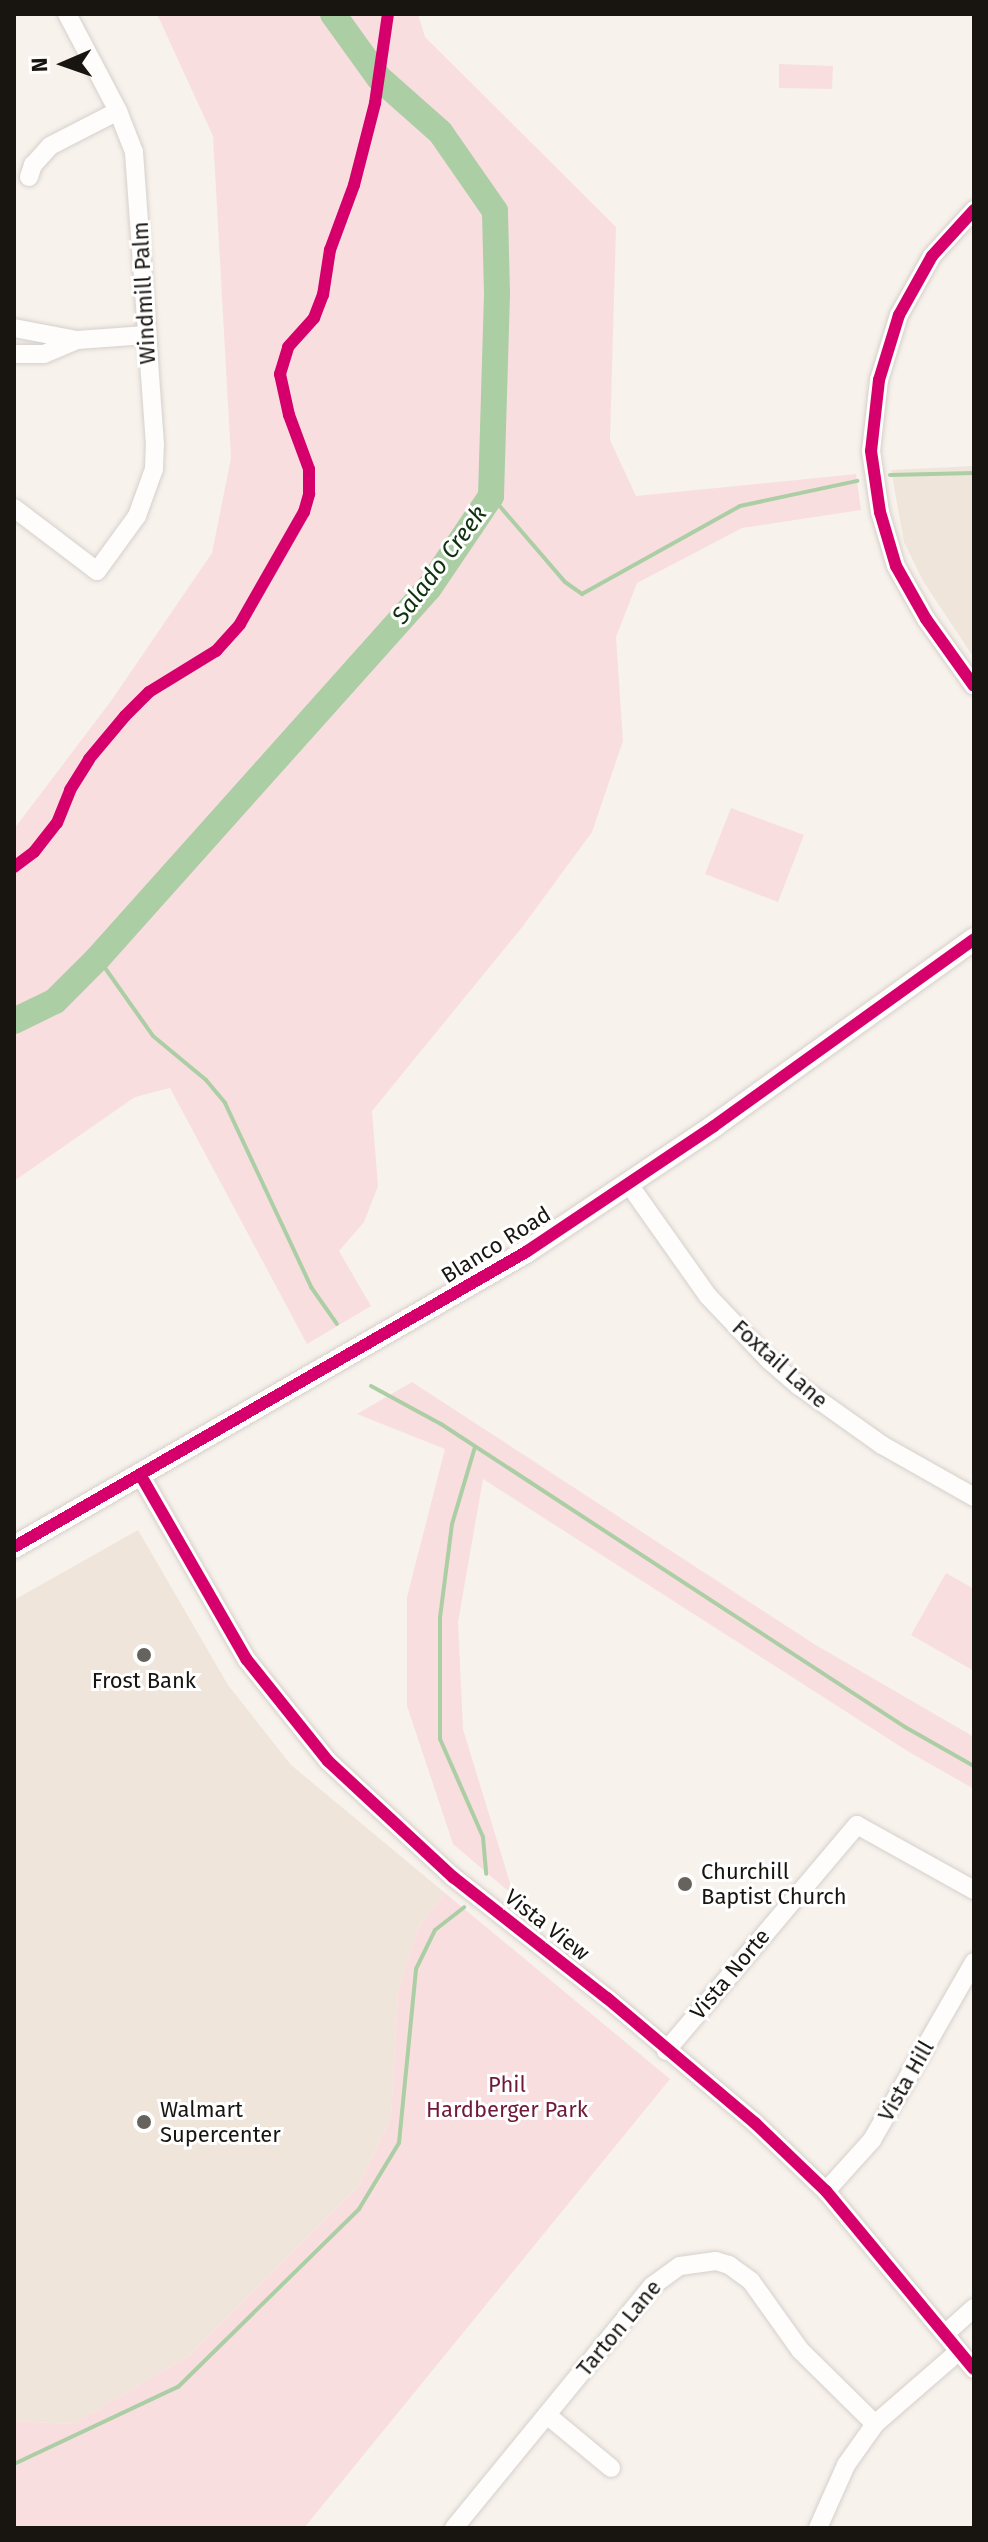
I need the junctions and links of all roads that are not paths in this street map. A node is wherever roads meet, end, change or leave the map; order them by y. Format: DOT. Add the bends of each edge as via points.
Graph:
graph roads {
  1 [pos="67,14"];
  2 [pos="118,111"];
  3 [pos="29,177"];
  4 [pos="974,210"];
  5 [pos="14,328"];
  6 [pos="146,335"];
  7 [pos="77,340"];
  8 [pos="14,354"];
  9 [pos="14,508"];
  10 [pos="974,686"];
  11 [pos="974,939"];
  12 [pos="628,1183"];
  13 [pos="141,1476"];
  14 [pos="974,1497"];
  15 [pos="14,1547"];
  16 [pos="974,1890"];
  17 [pos="974,1962"];
  18 [pos="666,2051"];
  19 [pos="826,2191"];
  20 [pos="974,2308"];
  21 [pos="945,2334"];
  22 [pos="959,2351"];
  23 [pos="974,2369"];
  24 [pos="547,2415"];
  25 [pos="875,2424"];
  26 [pos="611,2468"];
  27 [pos="454,2528"];
  28 [pos="818,2528"];
  1 -- 2 [label="street, Windmill Palm"];
  2 -- 3 [label="street" via="50,146"];
  2 -- 6 [label="street, Windmill Palm" via="138,179"];
  4 -- 10 [label="street" via="932,256 899,315 879,380 871,451 880,512 896,566"];
  5 -- 7 [label="street"];
  6 -- 7 [label="street"];
  6 -- 9 [label="street, Windmill Palm" via="154,469 137,516 97,571"];
  7 -- 8 [label="street" via="44,354"];
  11 -- 12 [label="main road, Blanco Road"];
  12 -- 13 [label="main road, Blanco Road" via="487,1275"];
  12 -- 14 [label="street, Foxtail Lane" via="708,1296 770,1361 882,1445"];
  13 -- 15 [label="main road, Blanco Road"];
  13 -- 18 [label="street, Vista View" via="247,1660 328,1761 453,1877"];
  16 -- 18 [label="street, Vista Norte" via="857,1825"];
  17 -- 19 [label="street, Vista Hill" via="872,2140"];
  18 -- 19 [label="street, Vista View" via="755,2123"];
  19 -- 21 [label="street, Vista View"];
  20 -- 21 [label="street"];
  21 -- 22 [label="street, Vista View"];
  22 -- 23 [label="street, Vista View"];
  22 -- 25 [label="street"];
  24 -- 25 [label="street, Tarton Lane" via="660,2278 680,2266 716,2261 751,2281 800,2350"];
  24 -- 26 [label="street"];
  24 -- 27 [label="street, Tarton Lane"];
  25 -- 28 [label="street" via="846,2465"];
}
